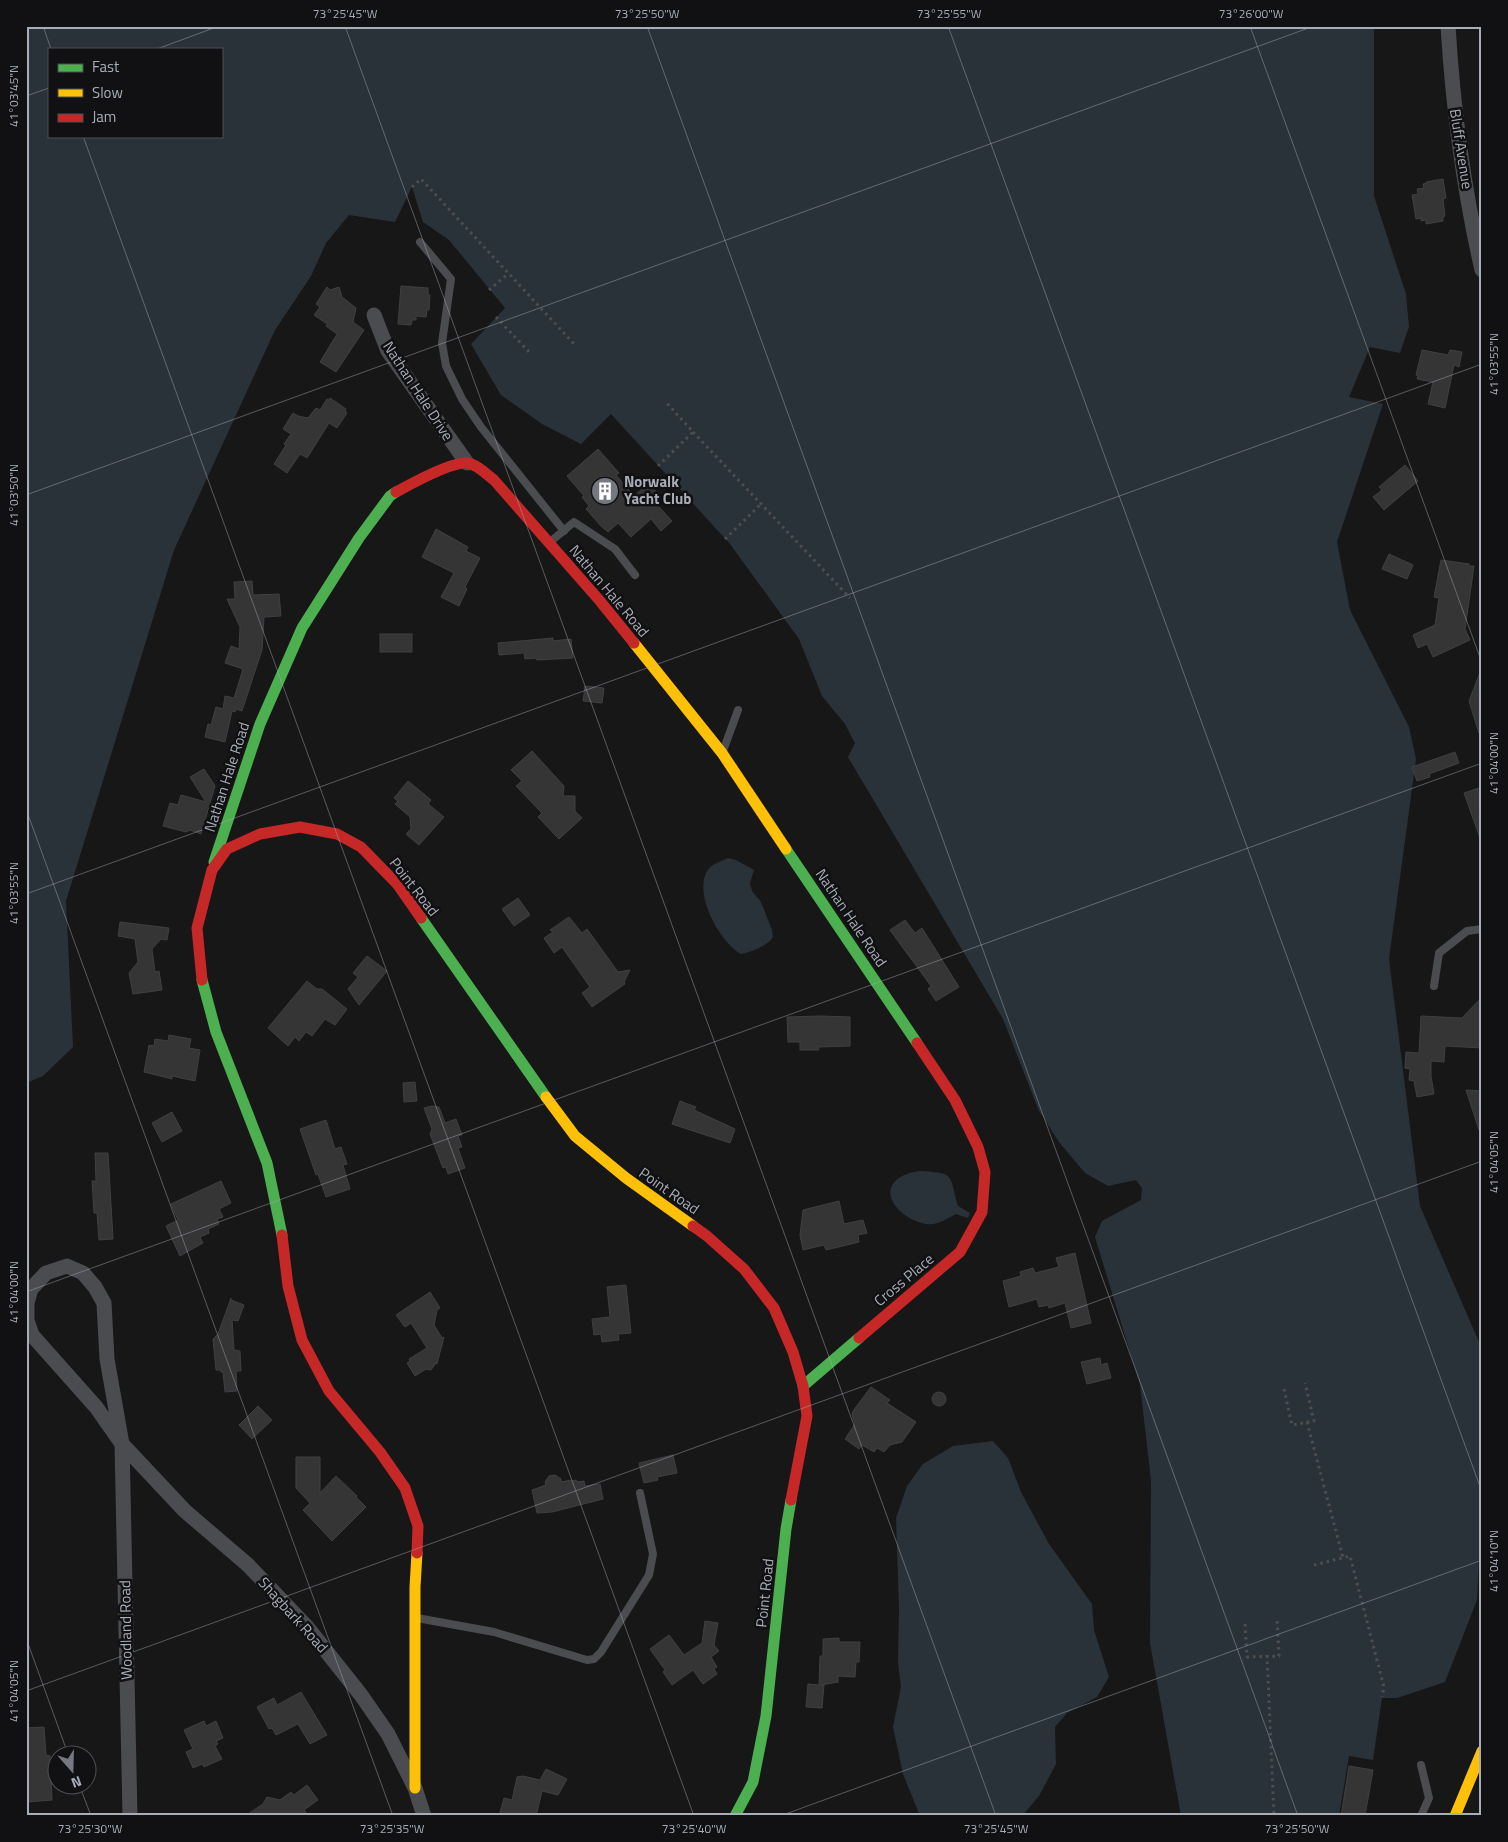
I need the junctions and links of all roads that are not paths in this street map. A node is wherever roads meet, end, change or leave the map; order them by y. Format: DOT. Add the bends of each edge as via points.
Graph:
graph roads {
  1 [pos="1448,26"];
  2 [pos="420,242"];
  3 [pos="1482,270"];
  4 [pos="374,316"];
  5 [pos="467,463"];
  6 [pos="564,531"];
  7 [pos="549,543"];
  8 [pos="635,575"];
  9 [pos="738,710"];
  10 [pos="722,753"];
  11 [pos="212,870"];
  12 [pos="1482,929"];
  13 [pos="1434,986"];
  14 [pos="985,1172"];
  15 [pos="27,1300"];
  16 [pos="803,1386"];
  17 [pos="122,1444"];
  18 [pos="640,1493"];
  19 [pos="415,1618"];
  20 [pos="1482,1751"];
  21 [pos="1421,1765"];
  22 [pos="415,1788"];
  23 [pos="130,1816"];
  24 [pos="424,1816"];
  25 [pos="735,1816"];
  26 [pos="1421,1816"];
  27 [pos="1455,1816"];
  1 -- 3 [label="street, Bluff Avenue" via="1452,86"];
  2 -- 6 [label="lane" via="451,279 442,343 446,366 462,399"];
  4 -- 5 [label="street, Nathan Hale Drive" via="388,351"];
  5 -- 7 [label="street, Nathan Hale Road" via="494,480"];
  5 -- 11 [label="street, Nathan Hale Road" via="419,479 390,496 302,628 260,724"];
  6 -- 7 [label="lane"];
  6 -- 8 [label="lane" via="574,522 615,549"];
  7 -- 10 [label="street, Nathan Hale Road"];
  9 -- 10 [label="lane"];
  10 -- 14 [label="street, Nathan Hale Road" via="956,1100 978,1147"];
  11 -- 16 [label="street, Point Road" via="227,849 260,834 300,827 337,834 361,847 398,885 523,1066 576,1136 626,1178 707,1236 744,1269 774,1308"];
  11 -- 19 [label="street, Point Road" via="197,928 201,976 216,1032 267,1163 282,1231 288,1286 302,1340 329,1391 380,1452 405,1488 418,1526"];
  12 -- 13 [label="lane" via="1467,931 1439,953"];
  14 -- 16 [label="street, Cross Place" via="982,1212 960,1252"];
  15 -- 17 [label="street, Shagbark Road" via="27,1320 32,1335 96,1407"];
  15 -- 17 [label="street, Shagbark Road" via="31,1289 46,1273 66,1266 83,1272 95,1287 104,1303 108,1359"];
  16 -- 25 [label="street, Point Road" via="807,1416 786,1529 766,1716 753,1782"];
  17 -- 22 [label="street, Shagbark Road" via="185,1511 248,1565 306,1627 388,1734"];
  17 -- 23 [label="street, Woodland Road"];
  18 -- 19 [label="lane" via="653,1554 649,1576 602,1652 594,1659 587,1660 494,1632"];
  19 -- 22 [label="street, Point Road"];
  20 -- 27 [label="street"];
  21 -- 26 [label="lane" via="1429,1798"];
  22 -- 24 [label="street, Shagbark Road"];
}
